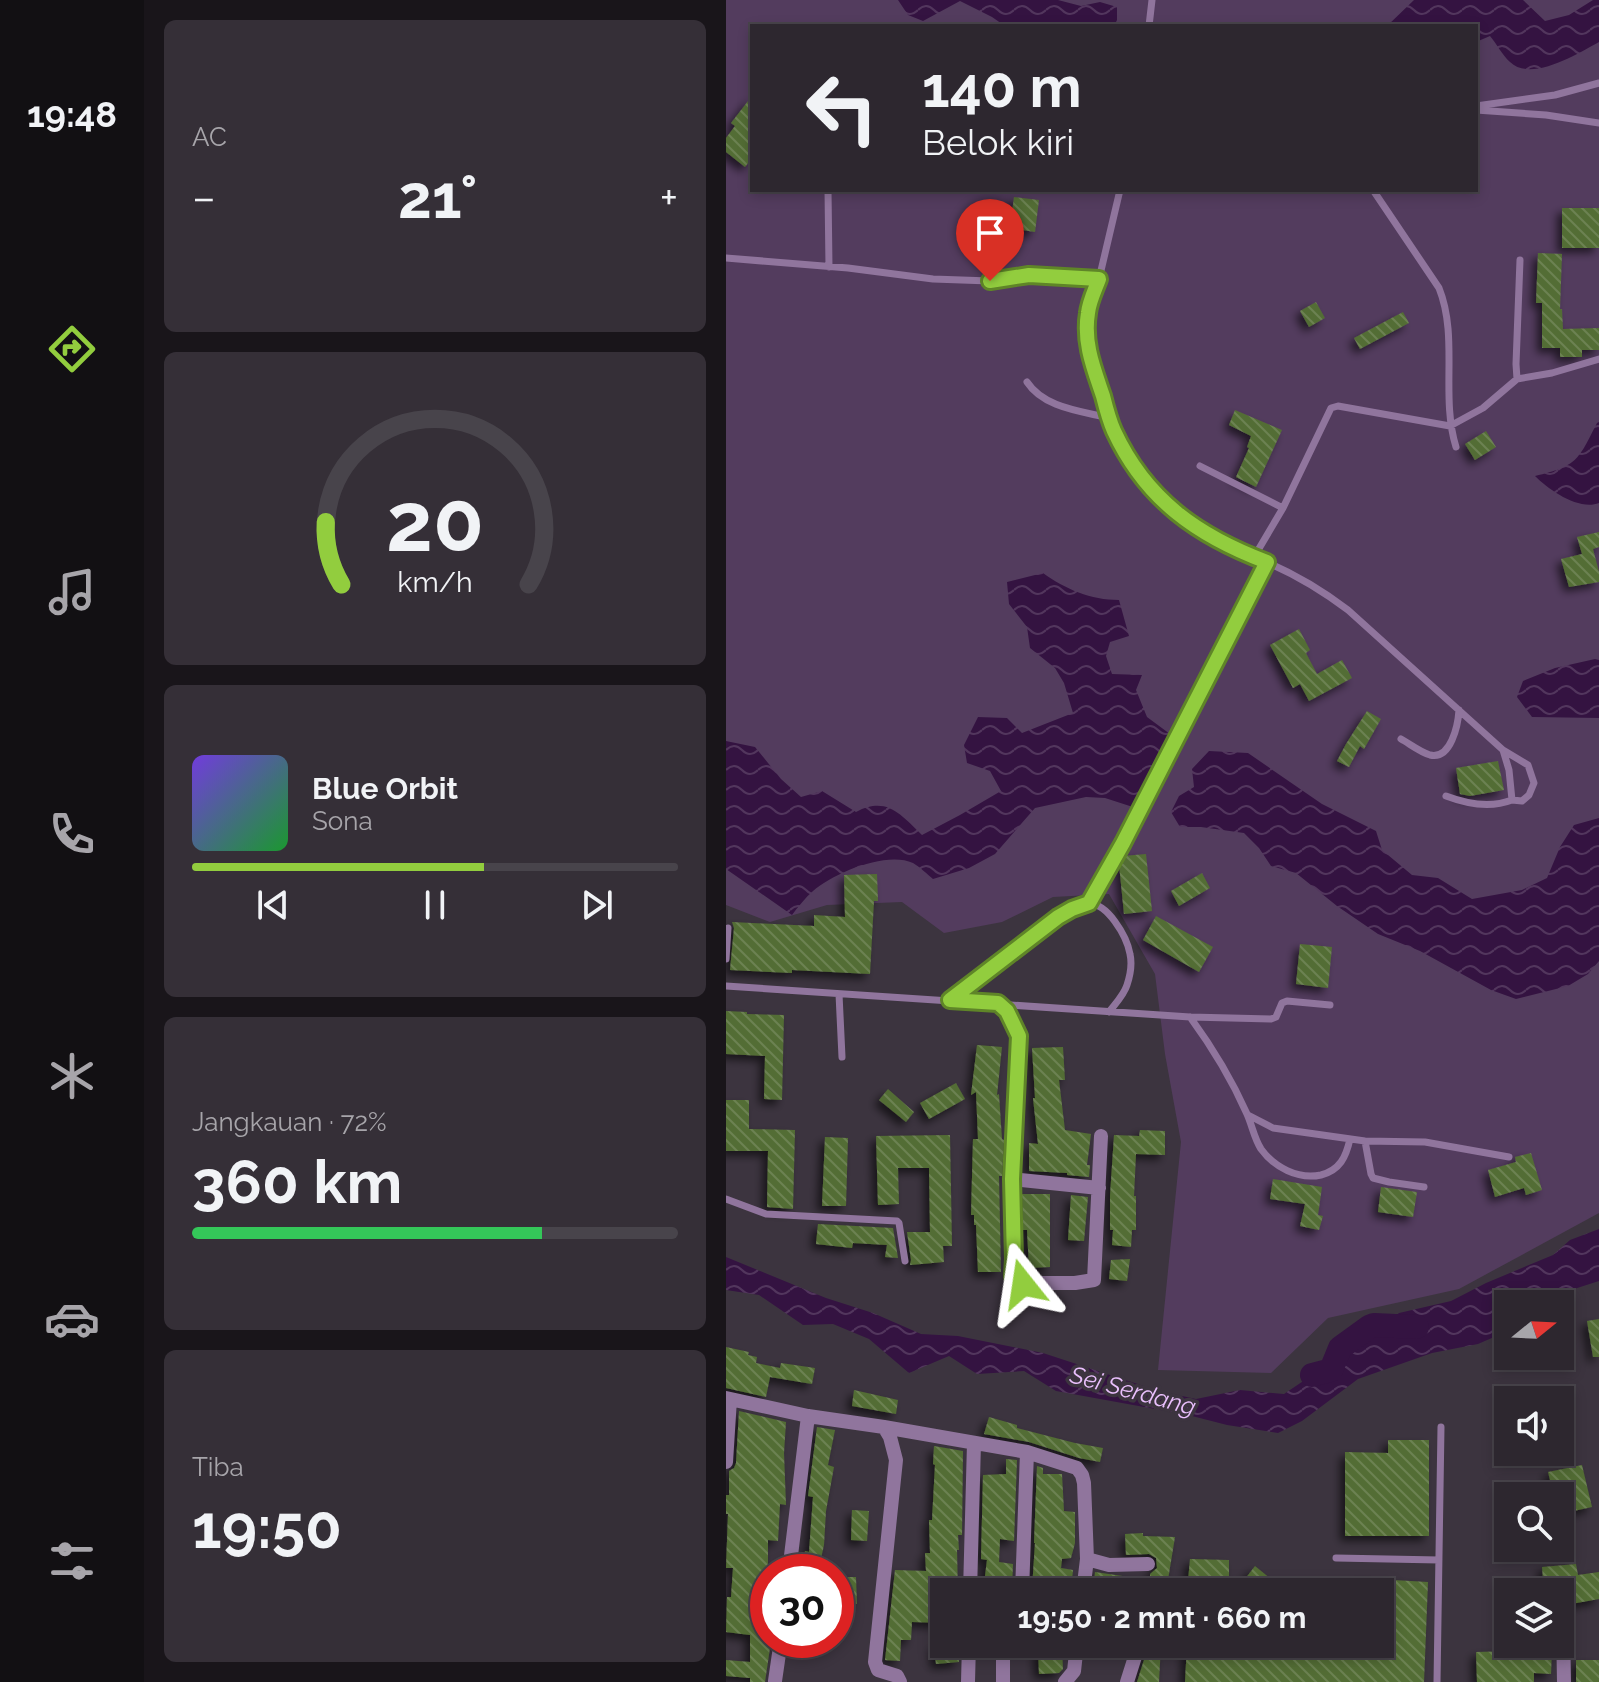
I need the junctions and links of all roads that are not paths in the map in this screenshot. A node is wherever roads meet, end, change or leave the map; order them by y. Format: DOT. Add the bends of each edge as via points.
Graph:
graph roads {
  1 [pos="1152,0"];
  2 [pos="1149,24"];
  3 [pos="1599,83"];
  4 [pos="1478,108"];
  5 [pos="1478,108"];
  6 [pos="1599,123"];
  7 [pos="828,192"];
  8 [pos="1120,192"];
  9 [pos="1374,192"];
  10 [pos="726,258"];
  11 [pos="1520,260"];
  12 [pos="829,267"];
  13 [pos="1099,279"];
  14 [pos="1599,359"];
  15 [pos="1517,379"];
  16 [pos="1027,382"];
  17 [pos="1109,418"];
  18 [pos="1450,426"];
  19 [pos="1456,447"];
  20 [pos="1200,466"];
  21 [pos="1283,508"];
  22 [pos="1254,557"];
  23 [pos="1267,562"];
  24 [pos="1459,710"];
  25 [pos="1401,739"];
  26 [pos="1503,750"];
  27 [pos="1446,796"];
  28 [pos="1512,800"];
  29 [pos="1089,903"];
  30 [pos="728,928"];
  31 [pos="726,959"];
  32 [pos="726,986"];
  33 [pos="839,994"];
  34 [pos="950,1000"];
  35 [pos="998,1003"];
  36 [pos="1330,1005"];
  37 [pos="1109,1012"];
  38 [pos="1190,1017"];
  39 [pos="842,1057"];
  40 [pos="1248,1115"];
  41 [pos="1101,1136"];
  42 [pos="1350,1139"];
  43 [pos="1365,1141"];
  44 [pos="1509,1157"];
  45 [pos="1012,1179"];
  46 [pos="1424,1187"];
  47 [pos="1099,1188"];
  48 [pos="726,1199"];
  49 [pos="905,1261"];
  50 [pos="728,1398"];
  51 [pos="808,1416"];
  52 [pos="884,1427"];
  53 [pos="1441,1427"];
  54 [pos="974,1443"];
  55 [pos="1027,1452"];
  56 [pos="726,1462"];
  57 [pos="791,1554"];
  58 [pos="1336,1558"];
  59 [pos="1087,1559"];
  60 [pos="1439,1560"];
  61 [pos="1148,1564"];
  62 [pos="970,1578"];
  63 [pos="1022,1578"];
  64 [pos="1085,1578"];
  65 [pos="778,1658"];
  66 [pos="969,1658"];
  67 [pos="1003,1658"];
  68 [pos="1075,1658"];
  69 [pos="1135,1658"];
  70 [pos="1564,1658"];
  71 [pos="775,1681"];
  72 [pos="900,1682"];
  73 [pos="968,1682"];
  74 [pos="1003,1682"];
  75 [pos="1065,1682"];
  76 [pos="1127,1682"];
  77 [pos="1437,1682"];
  78 [pos="1564,1682"];
  1 -- 2 [label="lane"];
  3 -- 4 [label="lane"];
  5 -- 6 [label="lane"];
  7 -- 12 [label="lane"];
  8 -- 13 [label="lane"];
  9 -- 18 [label="lane" via="1445,302"];
  10 -- 12 [label="lane"];
  11 -- 15 [label="lane"];
  12 -- 13 [label="lane" via="957,280 1029,275"];
  13 -- 17 [label="lane" via="1086,335"];
  14 -- 15 [label="lane"];
  15 -- 18 [label="lane" via="1483,408"];
  16 -- 17 [label="lane" via="1048,401"];
  17 -- 22 [label="lane" via="1127,456 1155,493 1193,526"];
  18 -- 19 [label="lane"];
  18 -- 21 [label="lane" via="1331,408"];
  20 -- 21 [label="lane"];
  21 -- 22 [label="lane"];
  22 -- 23 [label="lane"];
  23 -- 24 [label="lane" via="1348,610"];
  23 -- 29 [label="lane"];
  24 -- 25 [label="lane" via="1455,732 1440,755 1427,754"];
  24 -- 26 [label="lane"];
  26 -- 28 [label="lane"];
  26 -- 28 [label="lane" via="1528,765 1533,776 1529,795"];
  27 -- 28 [label="lane" via="1464,803"];
  29 -- 34 [label="lane" via="1058,917"];
  29 -- 37 [label="lane" via="1110,915 1130,953 1127,987"];
  30 -- 31 [label="lane"];
  32 -- 33 [label="lane"];
  33 -- 34 [label="lane"];
  33 -- 39 [label="lane"];
  34 -- 35 [label="lane"];
  35 -- 37 [label="lane"];
  35 -- 45 [label="street" via="1019,1036"];
  36 -- 38 [label="lane" via="1287,1001 1271,1019"];
  37 -- 38 [label="lane"];
  38 -- 40 [label="lane"];
  40 -- 42 [label="lane" via="1273,1128"];
  40 -- 42 [label="lane" via="1262,1150 1296,1174 1313,1176 1336,1167 1347,1156"];
  41 -- 47 [label="street"];
  42 -- 43 [label="lane"];
  43 -- 44 [label="lane" via="1425,1142"];
  43 -- 46 [label="lane" via="1373,1178"];
  45 -- 47 [label="street"];
  45 -- 47 [label="street" via="1013,1276 1023,1284 1094,1280"];
  48 -- 49 [label="lane" via="766,1214 897,1221"];
  50 -- 51 [label="street"];
  50 -- 56 [label="street"];
  51 -- 52 [label="street"];
  51 -- 57 [label="street"];
  52 -- 54 [label="street"];
  52 -- 72 [label="street" via="896,1460 875,1662 878,1670"];
  53 -- 60 [label="lane"];
  54 -- 55 [label="street"];
  54 -- 62 [label="street"];
  55 -- 59 [label="street" via="1080,1471"];
  55 -- 63 [label="street"];
  58 -- 60 [label="lane"];
  59 -- 61 [label="street" via="1109,1565"];
  59 -- 64 [label="street"];
  60 -- 77 [label="lane"];
  65 -- 71 [label="street"];
  66 -- 73 [label="street"];
  67 -- 74 [label="street"];
  68 -- 75 [label="street"];
  69 -- 76 [label="street"];
  70 -- 78 [label="street"];
}
